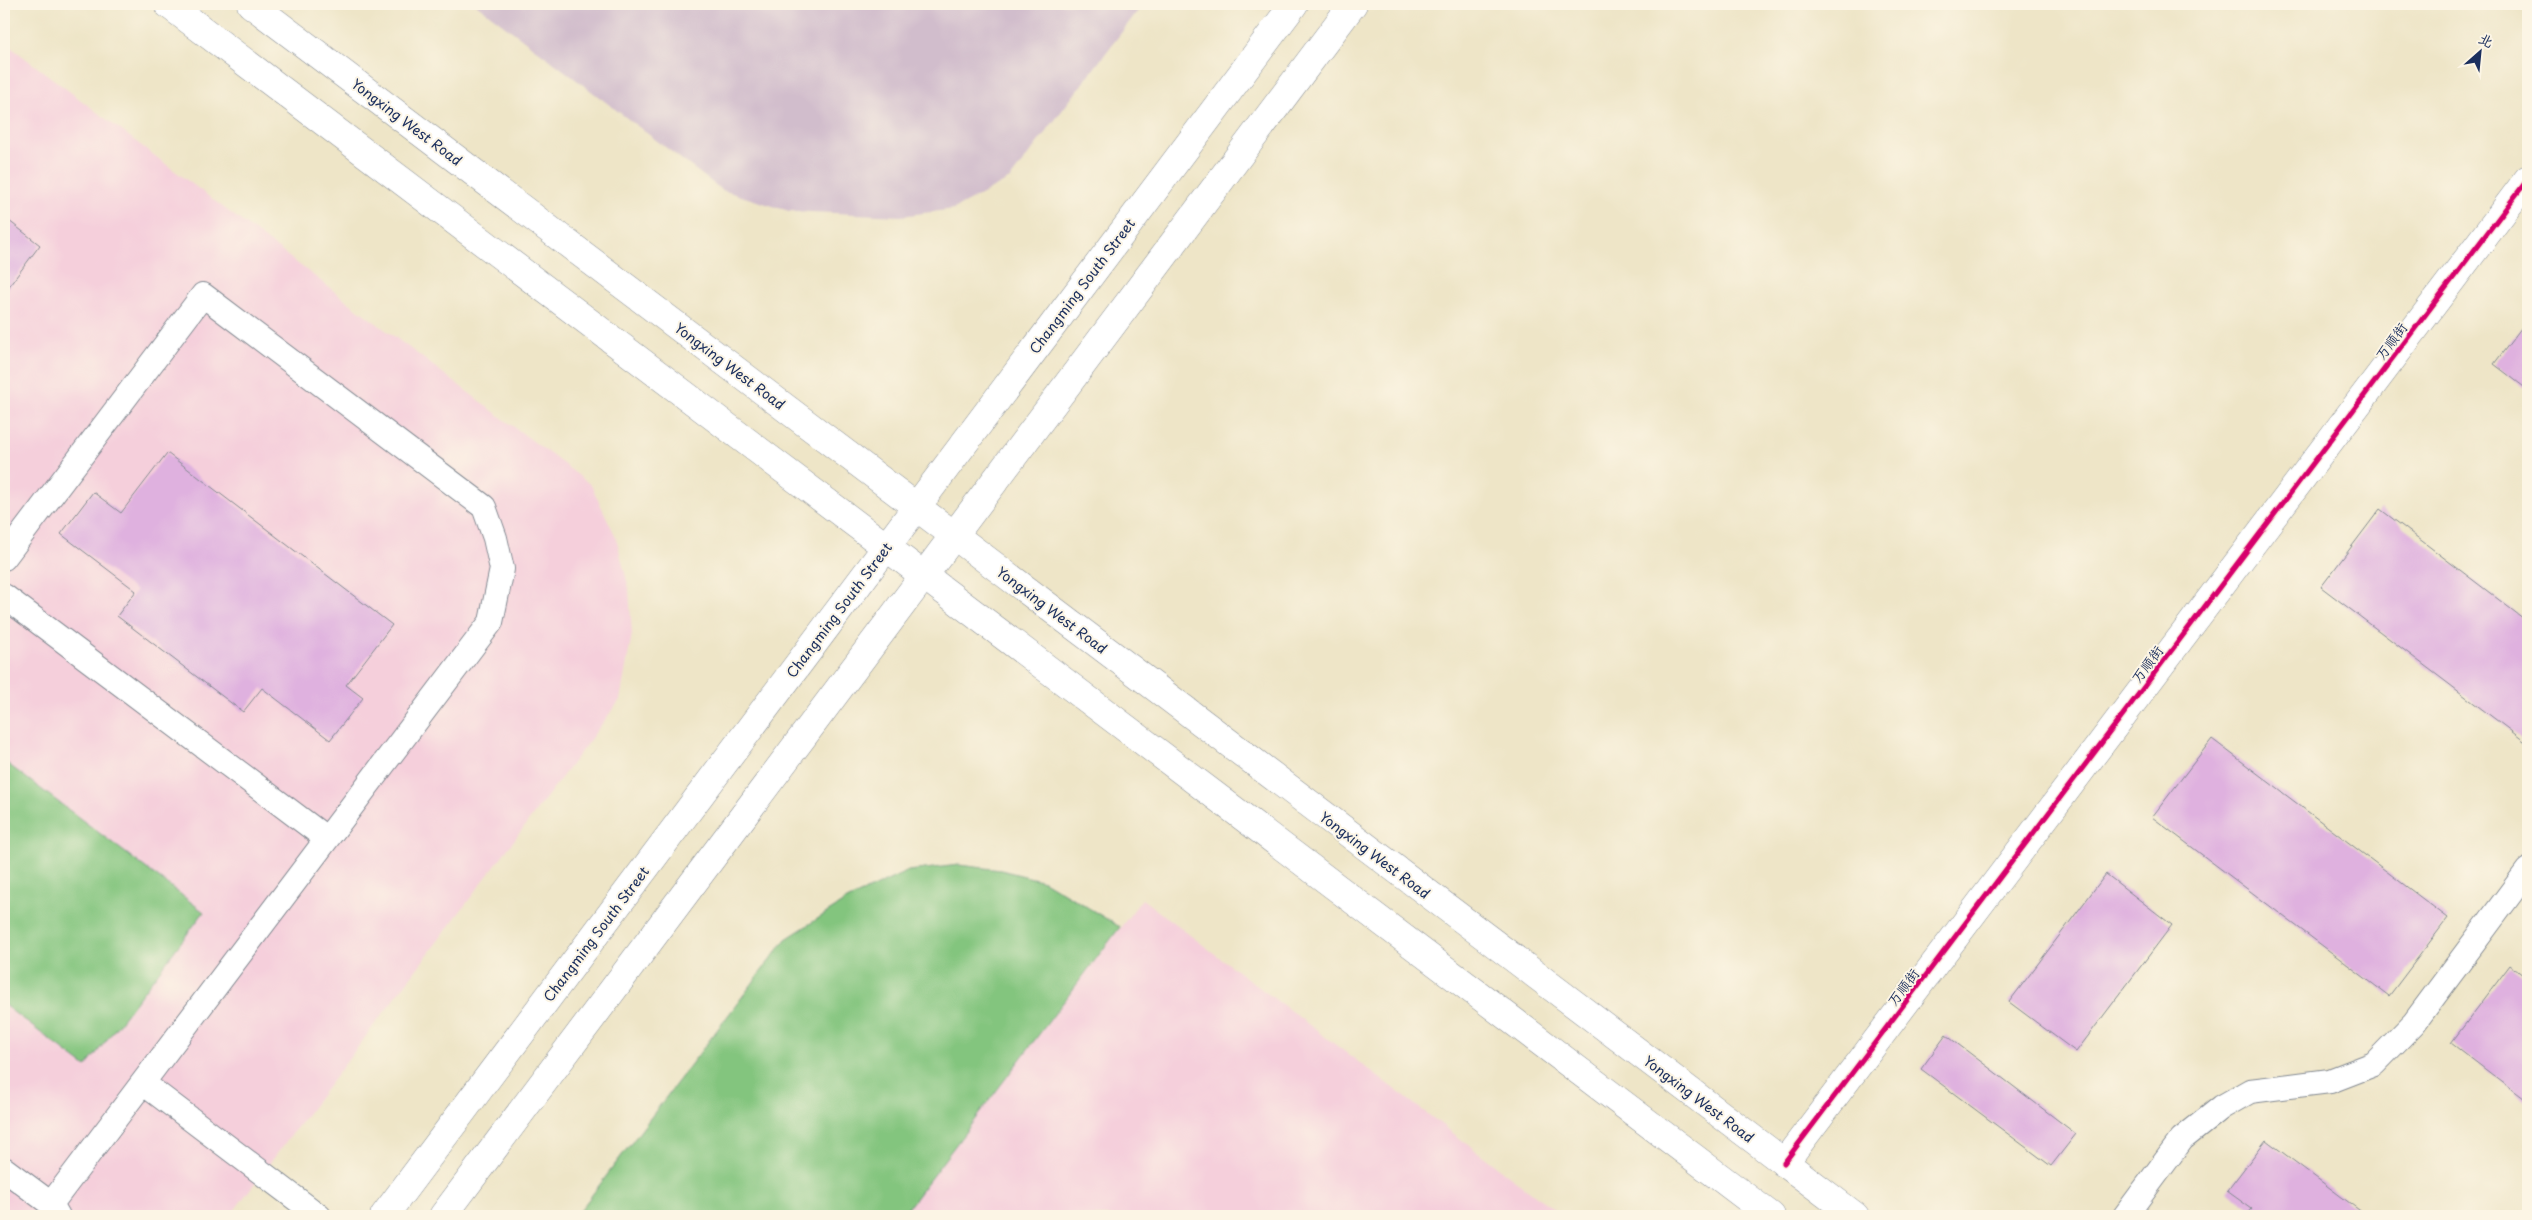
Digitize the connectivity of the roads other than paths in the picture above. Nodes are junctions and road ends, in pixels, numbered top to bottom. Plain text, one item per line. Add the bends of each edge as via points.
1 (168, 4) edge
2 (251, 4) edge
3 (1294, 4) edge
4 (1353, 4) edge
5 (2528, 179) edge
6 (916, 507) junction
7 (954, 536) junction
8 (886, 546) junction
9 (4, 558) edge
10 (923, 576) junction
11 (4, 596) edge
12 (327, 840) junction
13 (2528, 870) edge
14 (143, 1083) junction
15 (1784, 1163) junction
16 (4, 1169) edge
17 (55, 1210) edge
18 (319, 1216) edge
19 (384, 1216) edge
20 (443, 1216) edge
21 (1770, 1216) edge
22 (1855, 1216) edge
23 (2125, 1216) edge

1 - 8 main road
2 - 6 main road, Yongxing West Road
3 - 6 main road, Changming South Street
4 - 7 main road
5 - 15 main road, 万顺街
6 - 7 main road, Yongxing West Road
6 - 8 main road, Changming South Street
7 - 10 main road
7 - 15 main road, Yongxing West Road
8 - 10 main road
8 - 19 main road, Changming South Street
9 - 12 lane via 203,295 484,507 502,570 491,622
10 - 20 main road
10 - 21 main road
11 - 12 lane
12 - 14 lane
13 - 23 lane via 2414,1023 2374,1064 2330,1081 2250,1091 2222,1107 2182,1139
14 - 17 lane
14 - 18 lane
15 - 22 main road, Yongxing West Road
16 - 17 lane

